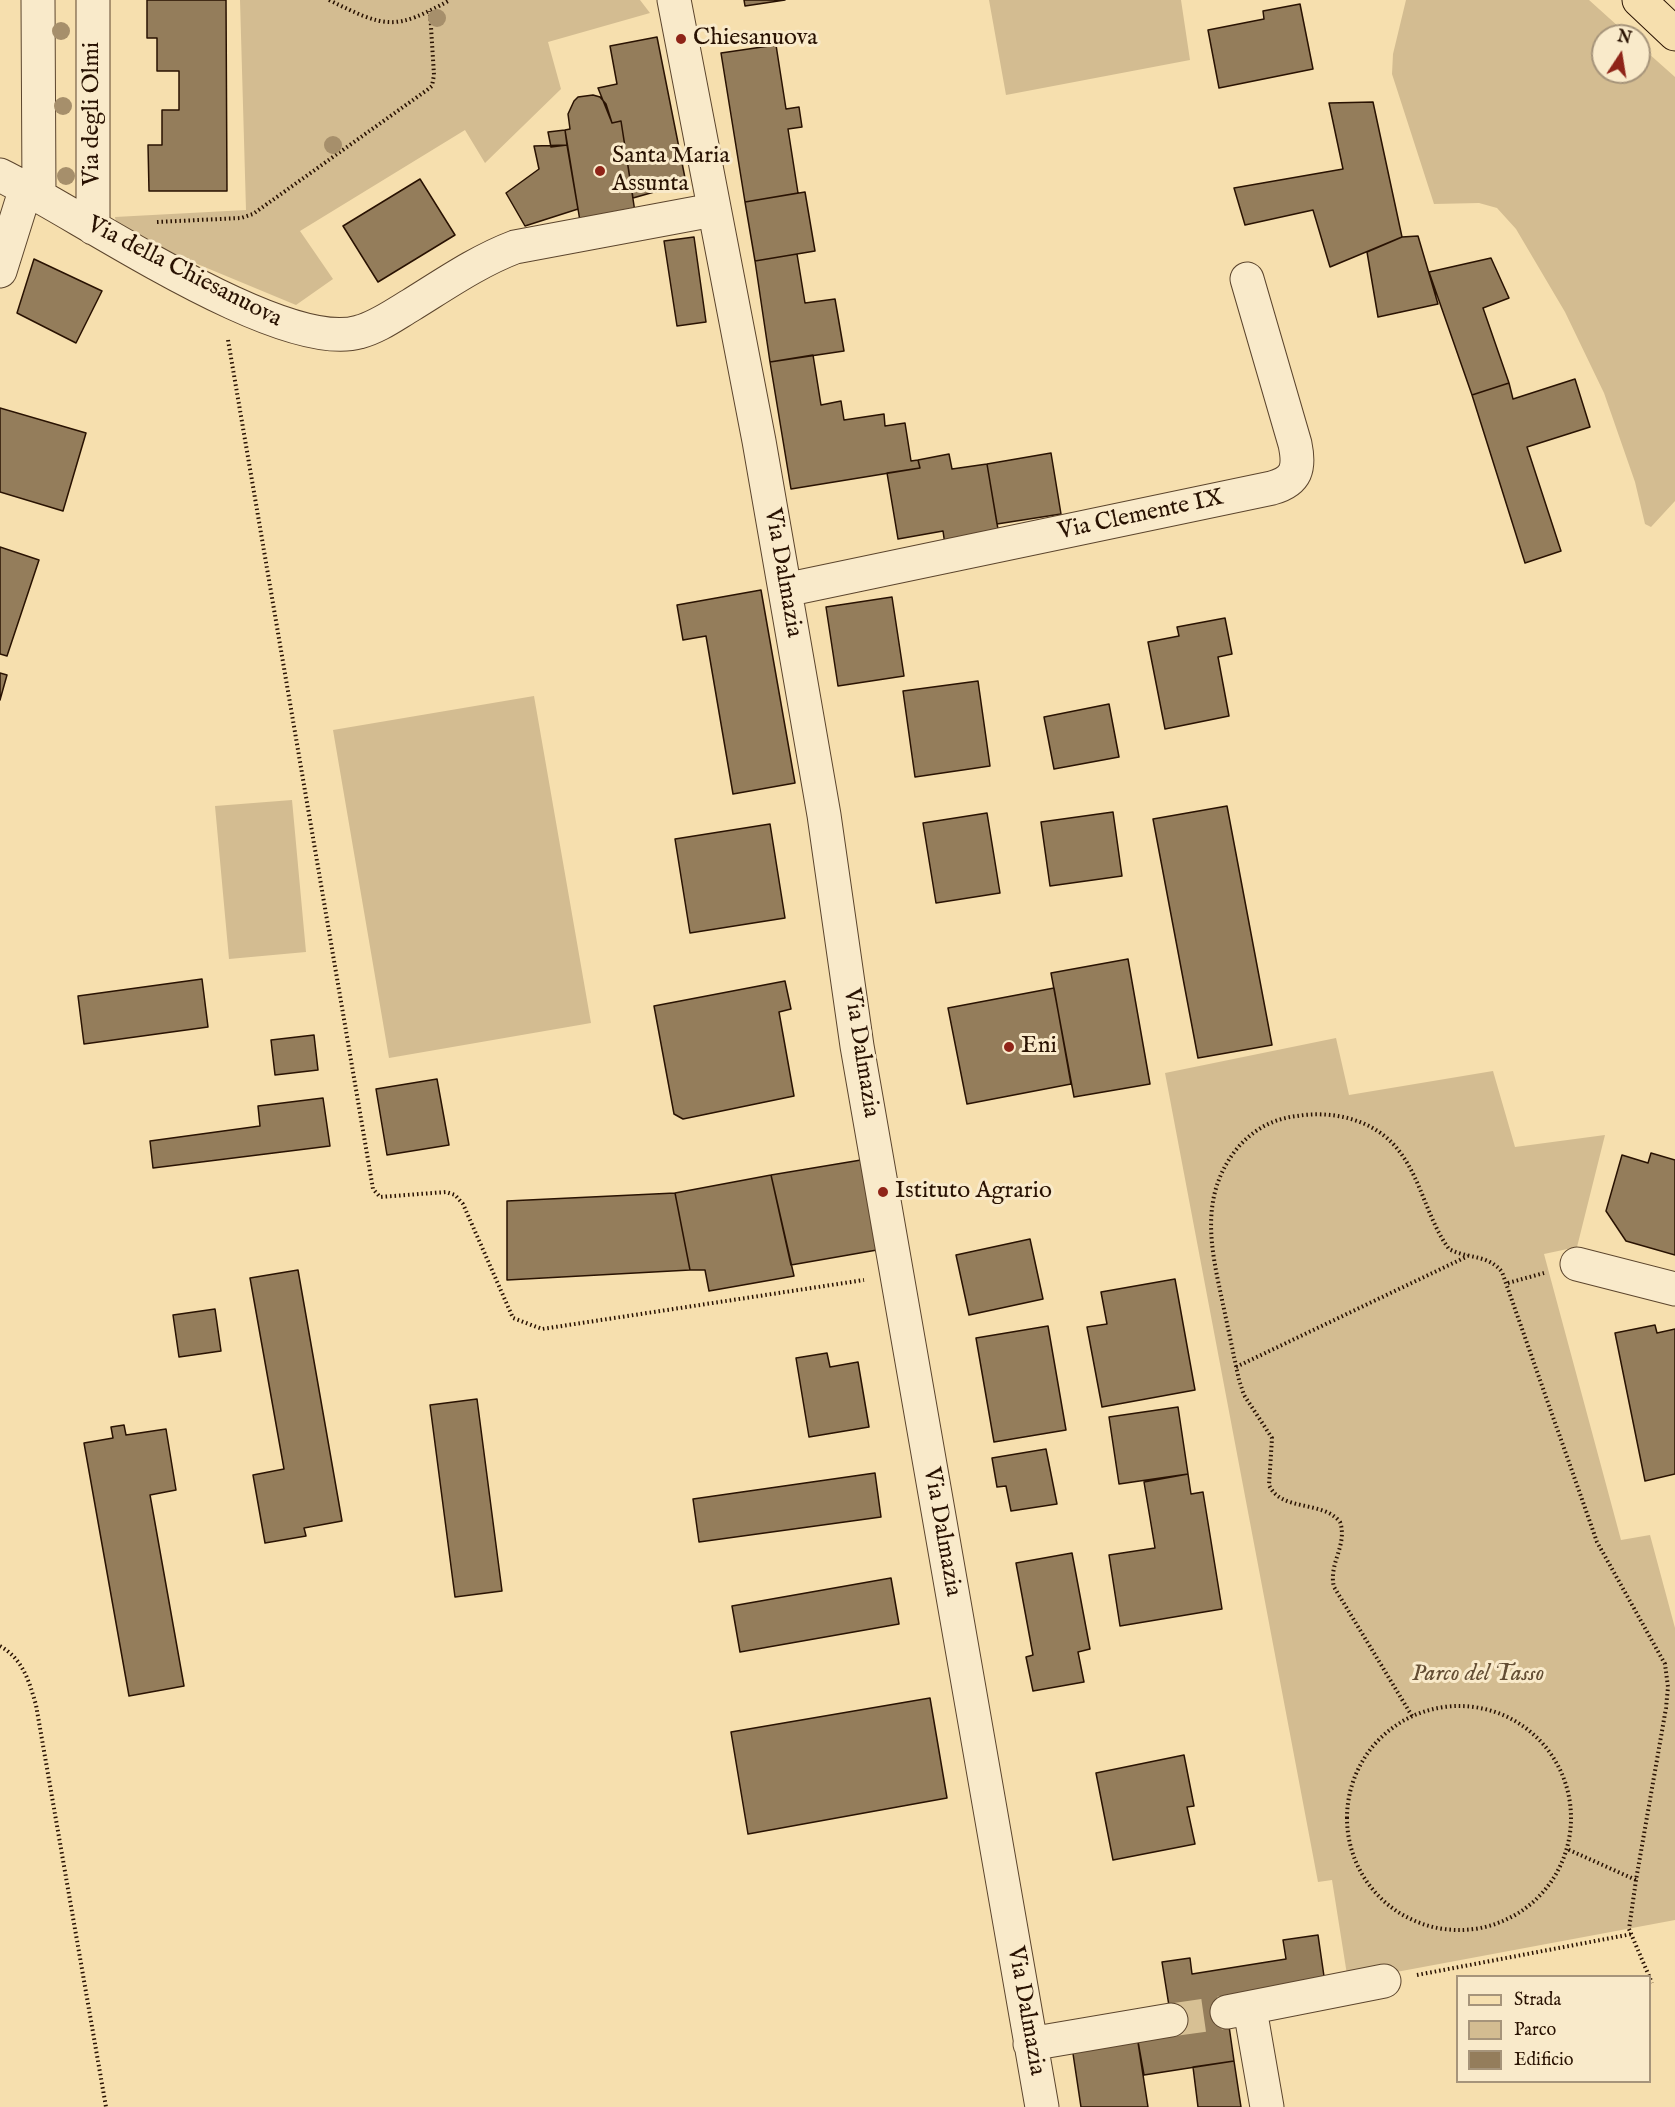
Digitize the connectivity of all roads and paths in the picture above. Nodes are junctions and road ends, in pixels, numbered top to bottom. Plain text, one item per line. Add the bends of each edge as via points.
1 (38, 0) edge
2 (93, 0) edge
3 (329, 0) edge
4 (450, 0) edge
5 (674, 0) edge
6 (1639, 0) edge
7 (430, 11) junction
8 (1675, 34) edge
9 (22, 186) edge
10 (713, 210) junction
11 (150, 222) dead end
12 (93, 228) junction
13 (0, 271) edge
14 (1248, 279) dead end
15 (220, 295) junction
16 (785, 590) junction
17 (1469, 1256) junction
18 (1576, 1264) dead end
19 (898, 1275) junction
20 (1675, 1289) edge
21 (1236, 1367) junction
22 (0, 1646) edge
23 (1412, 1716) junction
24 (1567, 1849) junction
25 (1636, 1880) junction
26 (1632, 1934) junction
27 (1649, 1975) edge
28 (1384, 1981) joint
29 (1171, 2020) tunnel mouth
30 (1030, 2043) junction
31 (106, 2107) edge
32 (1042, 2107) edge
33 (1267, 2107) edge

1 - 9 street
2 - 12 street, Via degli Olmi
3 - 7 path via 383,23 406,22
4 - 7 path
5 - 10 street, Via Dalmazia
6 - 8 main road
7 - 11 path via 434,75 428,90 253,214 241,218
9 - 12 street, Via della Chiesanuova
9 - 13 street
10 - 15 street, Via della Chiesanuova via 515,247 486,259 383,322 357,333 328,335 289,327
10 - 16 street, Via Dalmazia
12 - 15 street, Via della Chiesanuova
14 - 16 street, Via Clemente IX via 1295,444 1298,464 1290,481 1272,488
15 - 19 path via 373,1189 380,1197 393,1198 446,1192 455,1195 463,1204 513,1318 542,1329
16 - 19 street, Via Dalmazia via 824,815 857,1046
17 - 21 path
17 - 21 path via 1449,1249 1405,1157 1378,1131 1358,1121 1319,1114 1288,1117 1268,1124 1248,1136 1230,1158 1211,1208 1210,1242
17 - 25 path via 1495,1263 1508,1283 1597,1542 1665,1664 1666,1708
18 - 20 street
19 - 30 street, Via Dalmazia
21 - 23 path via 1240,1388 1272,1438 1272,1491 1284,1500 1327,1512 1340,1522 1342,1538 1332,1572 1334,1587
22 - 31 path via 25,1672 36,1705
23 - 24 path via 1443,1707 1475,1707 1505,1716 1532,1733 1553,1757 1567,1786 1571,1818
23 - 24 path via 1378,1739 1366,1755 1356,1773 1347,1812 1347,1833 1360,1871 1385,1902 1420,1923 1440,1928 1470,1929 1500,1922 1535,1900 1559,1868
24 - 25 path
25 - 26 path via 1629,1929
26 - 27 path
26 - 28 path
28 - 33 street via 1239,2010
29 - 30 street
30 - 32 street, Via Dalmazia

